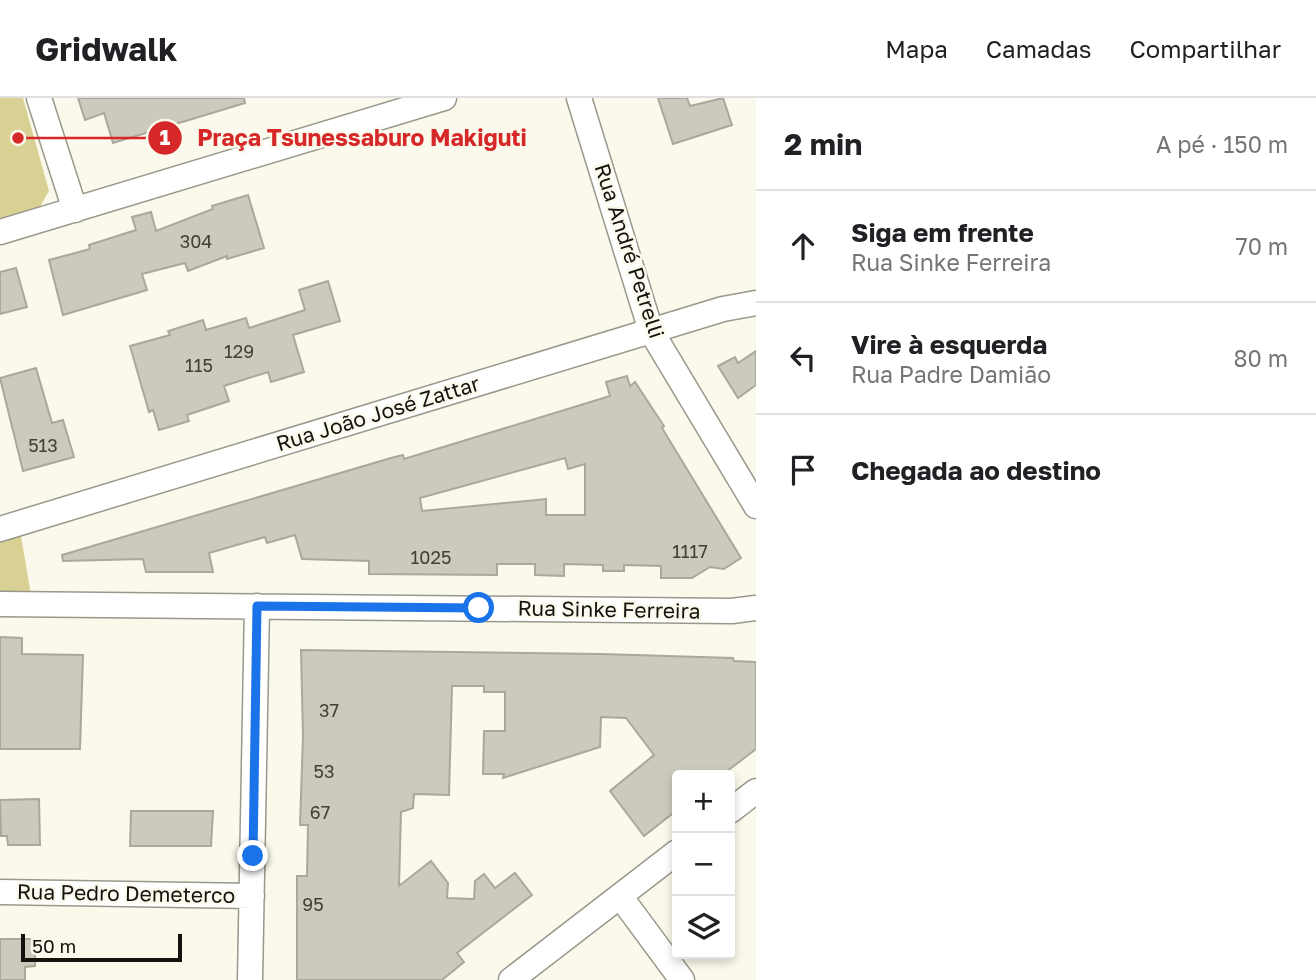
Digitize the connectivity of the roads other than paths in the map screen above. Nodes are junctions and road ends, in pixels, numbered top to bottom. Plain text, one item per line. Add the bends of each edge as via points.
1 (40, 98) edge
2 (444, 98) edge
3 (579, 98) edge
4 (75, 210) junction
5 (0, 232) edge
6 (756, 303) edge
7 (651, 331) junction
8 (756, 506) edge
9 (0, 529) edge
10 (0, 604) edge
11 (257, 606) junction
12 (756, 608) edge
13 (756, 791) edge
14 (735, 807) edge
15 (672, 856) edge
16 (0, 892) edge
17 (252, 896) junction
18 (620, 896) junction
19 (250, 980) edge
20 (511, 980) edge
21 (682, 980) edge

1 - 4 street
2 - 4 street
3 - 7 street, Rua André Petrelli
4 - 5 street
6 - 7 street, Rua João José Zattar
7 - 8 street, Rua André Petrelli
7 - 9 street, Rua João José Zattar
10 - 11 street, Rua Sinke Ferreira
11 - 12 street, Rua Sinke Ferreira
11 - 17 street
13 - 14 street
15 - 18 street
16 - 17 street, Rua Pedro Demeterco
17 - 19 street
18 - 20 street
18 - 21 street

